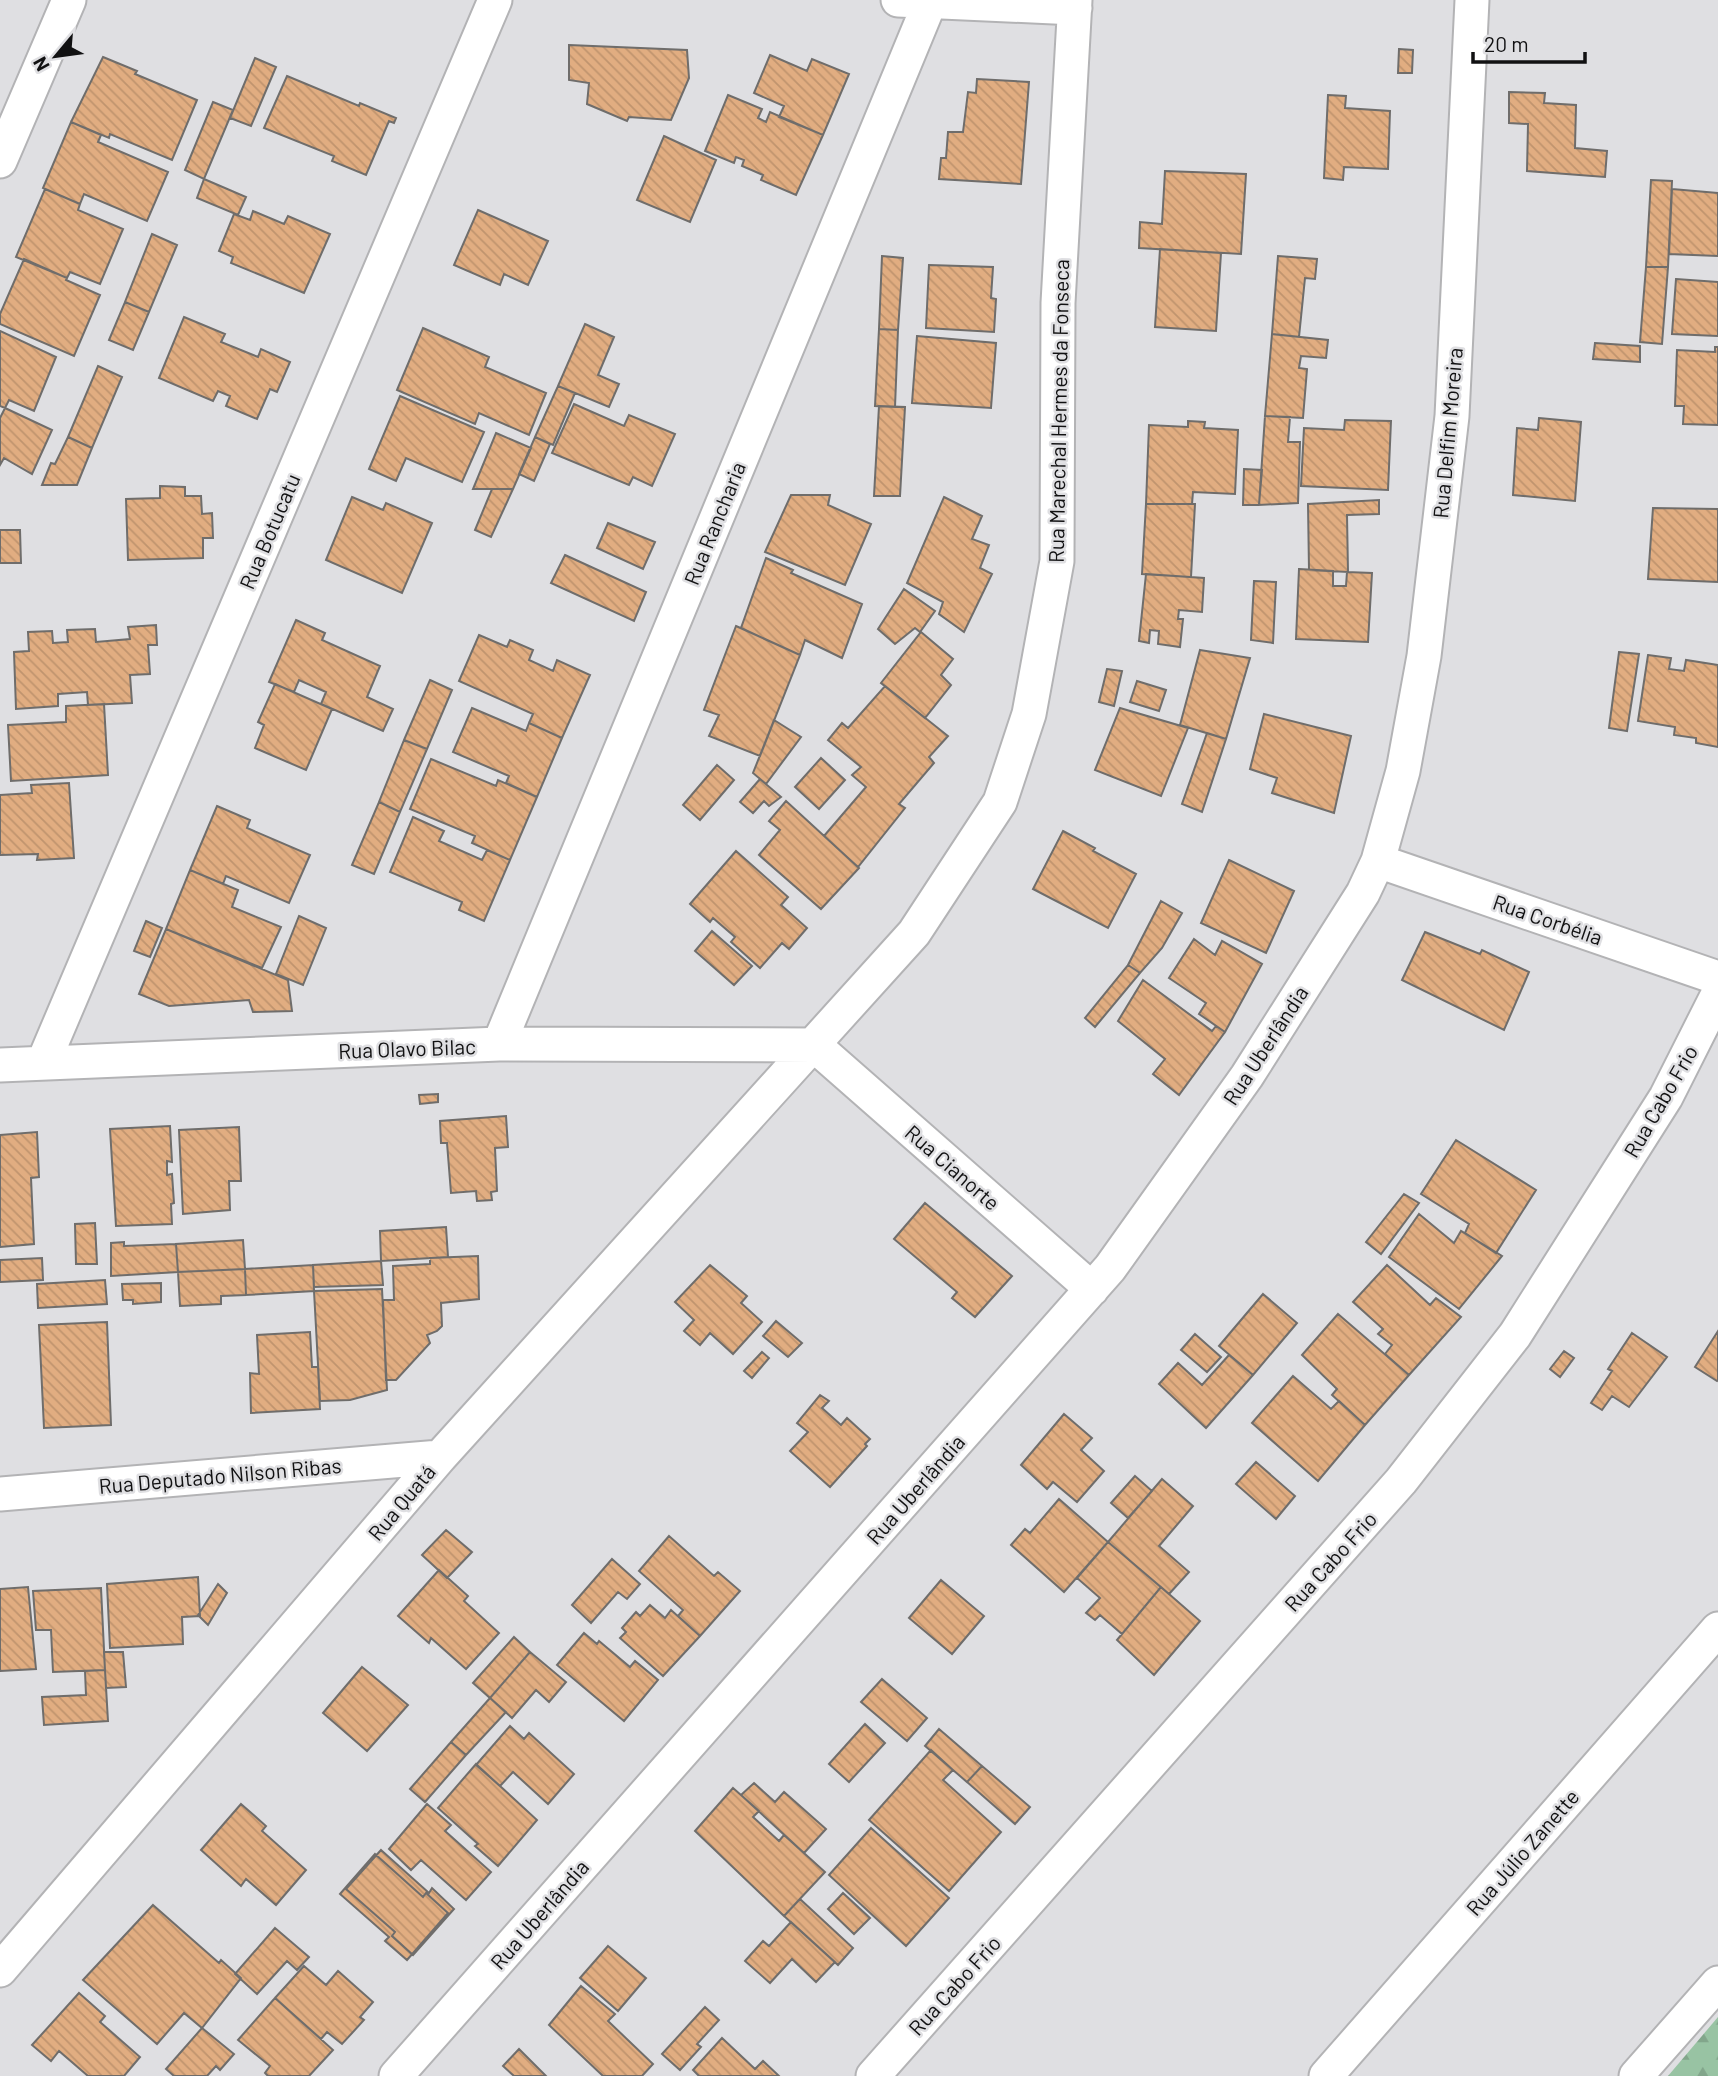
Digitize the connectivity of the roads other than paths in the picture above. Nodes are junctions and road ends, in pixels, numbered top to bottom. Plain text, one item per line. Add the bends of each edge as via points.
1 (69, 0) edge
2 (495, 0) edge
3 (1472, 0) edge
4 (914, 1) edge
5 (1075, 4) edge
6 (0, 161) edge
7 (1378, 860) junction
8 (1718, 978) edge
9 (1718, 995) edge
10 (499, 1044) junction
11 (814, 1045) junction
12 (43, 1063) junction
13 (0, 1065) edge
14 (1092, 1289) junction
15 (440, 1457) junction
16 (0, 1494) edge
17 (1718, 1629) edge
18 (33, 1934) junction
19 (0, 1935) edge
20 (0, 1970) edge
21 (1718, 1983) edge
22 (396, 2076) edge
23 (873, 2076) edge
24 (1326, 2076) edge
25 (1636, 2076) edge

1 - 6 street
2 - 12 street, Rua Botucatu
3 - 7 street, Rua Delfim Moreira via 1452,416 1424,656 1404,771
4 - 5 street
4 - 10 street, Rua Rancharia
5 - 11 street, Rua Marechal Hermes da Fonseca via 1058,303 1057,561 1029,714 1000,802 914,933
7 - 8 street, Rua Corbélia
7 - 14 street, Rua Uberlândia via 1363,893 1247,1076
9 - 23 street, Rua Cabo Frio via 1665,1097 1530,1312 1434,1439
10 - 11 street, Rua Olavo Bilac
10 - 12 street, Rua Olavo Bilac
11 - 14 street, Rua Cianorte
11 - 15 street, Rua Quatá
12 - 13 street, Rua Olavo Bilac
14 - 22 street, Rua Uberlândia
15 - 16 street, Rua Deputado Nilson Ribas
15 - 18 street, Rua Quatá
17 - 24 street, Rua Júlio Zanette
18 - 19 street
18 - 20 street, Rua Quatá
21 - 25 street

